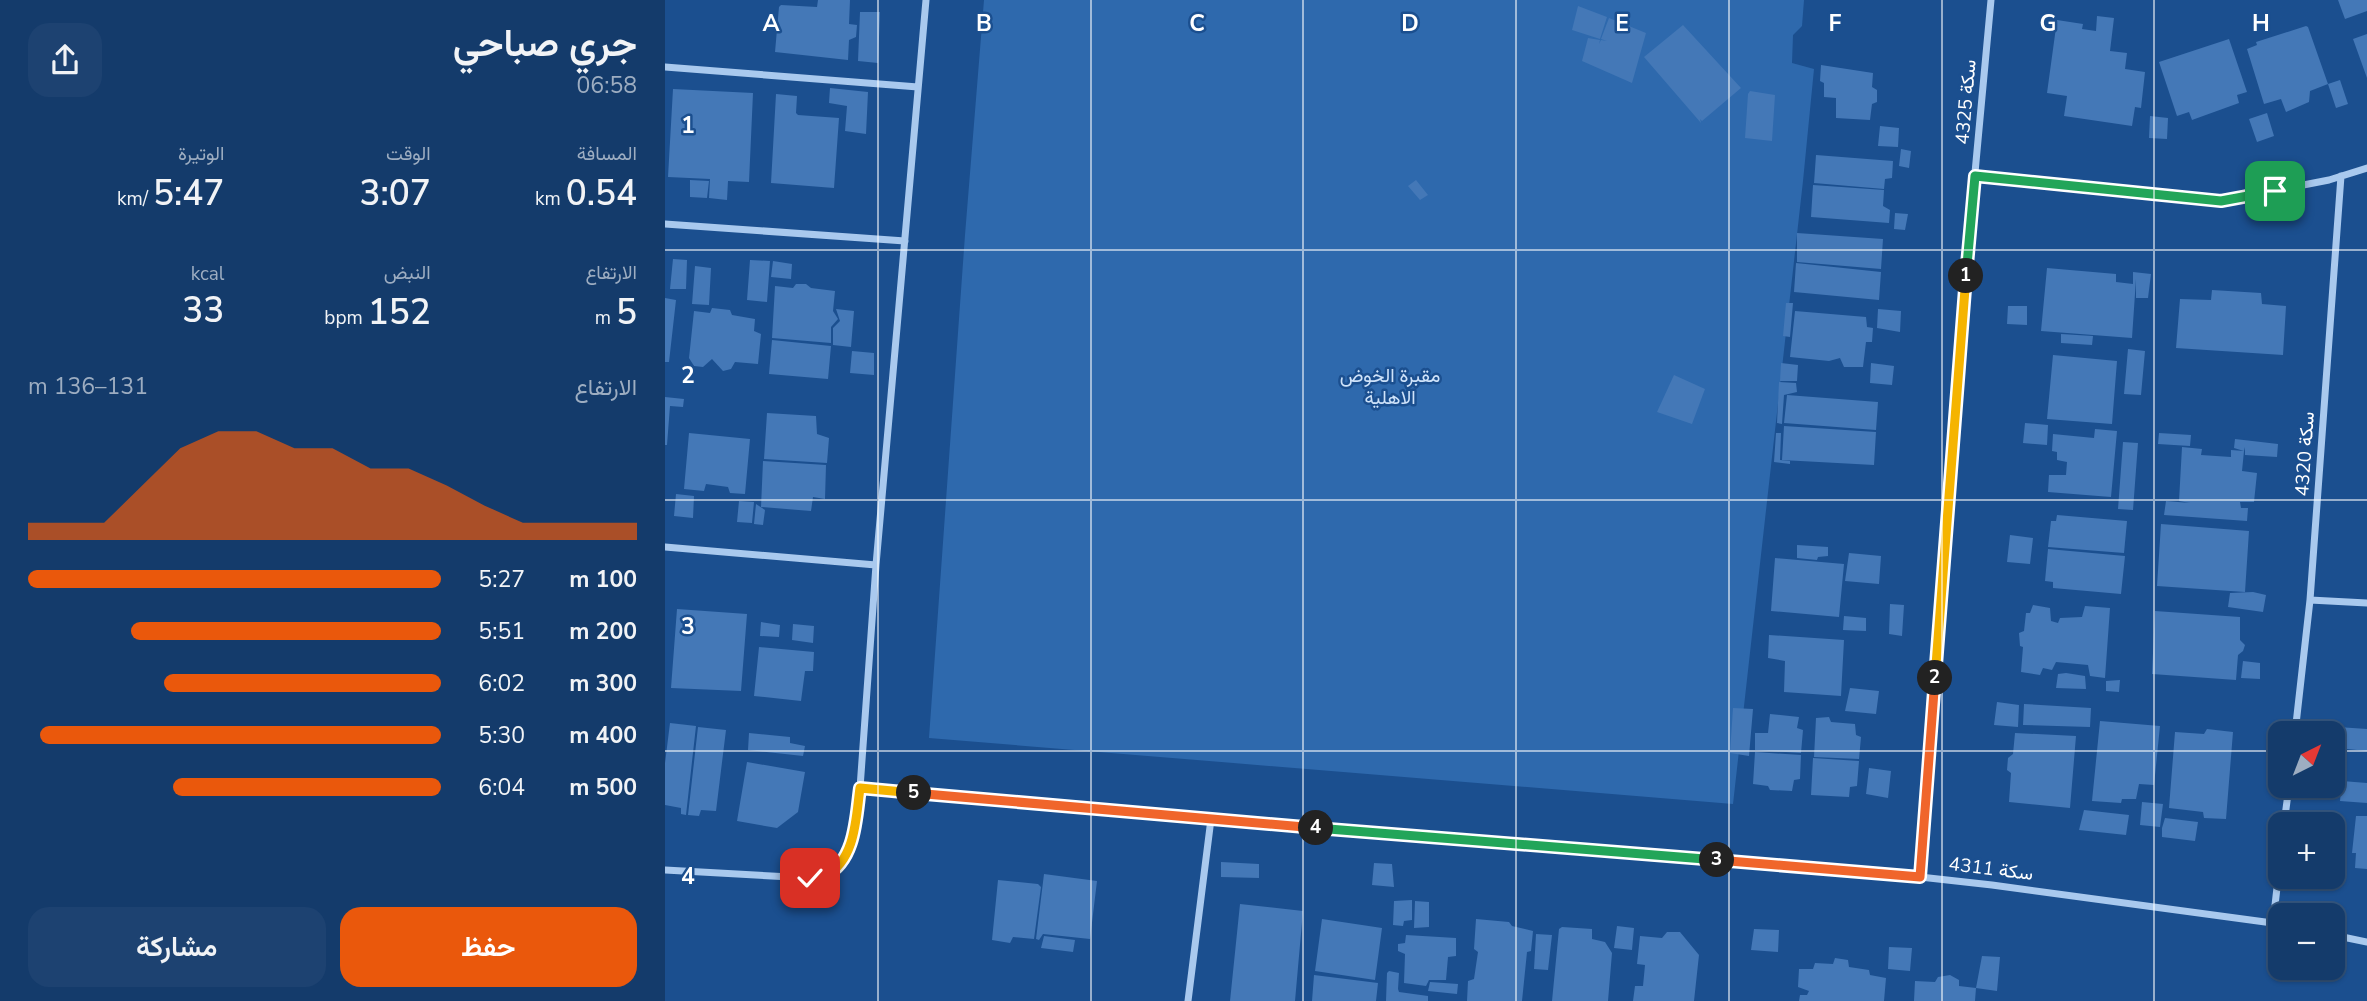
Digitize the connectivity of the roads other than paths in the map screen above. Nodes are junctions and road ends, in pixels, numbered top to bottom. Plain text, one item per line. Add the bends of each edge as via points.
1 (926, 0) edge
2 (1991, 0) edge
3 (665, 67) edge
4 (918, 87) junction
5 (2367, 168) edge
6 (1975, 176) junction
7 (2341, 176) junction
8 (665, 224) edge
9 (905, 241) junction
10 (665, 547) edge
11 (876, 565) junction
12 (2310, 600) junction
13 (2367, 603) edge
14 (2296, 721) edge
15 (860, 788) junction
16 (1211, 819) junction
17 (665, 870) edge
18 (1920, 877) junction
19 (2268, 922) edge
20 (2345, 937) edge
21 (2367, 942) edge
22 (1188, 1001) edge

1 - 4 street
2 - 6 street, سكة 4325
3 - 4 street
4 - 9 street
5 - 7 street
6 - 7 street via 2221,201
6 - 18 street, سكة 4325
7 - 12 street, سكة 4320
8 - 9 street
9 - 11 street
10 - 11 street
11 - 15 street
12 - 13 street
12 - 14 street, سكة 4320
15 - 16 street, سكة 4311
15 - 17 street via 852,842 841,862 826,875
16 - 18 street, سكة 4311
16 - 22 street
18 - 19 street, سكة 4311
20 - 21 street

